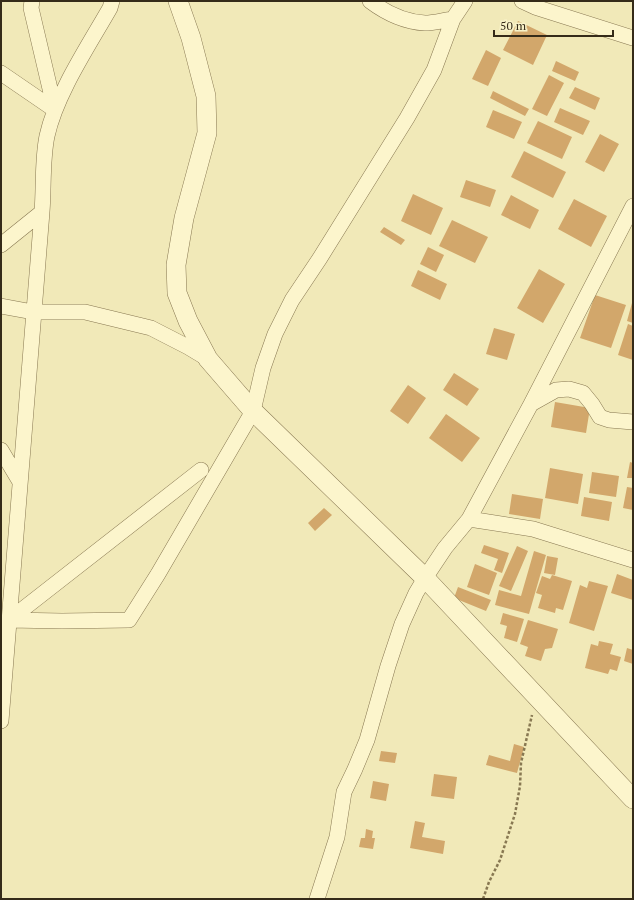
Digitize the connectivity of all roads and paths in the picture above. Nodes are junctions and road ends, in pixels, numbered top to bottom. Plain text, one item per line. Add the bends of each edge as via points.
1 (32, 1) edge
2 (112, 1) edge
3 (178, 1) edge
4 (370, 1) edge
5 (465, 1) edge
6 (522, 1) edge
7 (453, 19) junction
8 (633, 38) edge
9 (1, 72) edge
10 (55, 110) junction
11 (633, 206) edge
12 (42, 212) junction
13 (1, 245) edge
14 (1, 306) edge
15 (34, 312) junction
16 (208, 359) junction
17 (531, 404) junction
18 (253, 411) junction
19 (633, 422) edge
20 (1, 450) edge
21 (201, 470) dead end
22 (20, 482) junction
23 (469, 519) junction
24 (633, 560) edge
25 (425, 578) junction
26 (9, 620) junction
27 (536, 697) junction
28 (1, 721) edge
29 (633, 799) edge
30 (317, 899) edge
31 (483, 899) edge

1 - 10 street via 31,8
2 - 10 street
3 - 16 street via 191,38 206,96 207,133 183,226 176,265 177,293
4 - 7 street via 406,20 426,23
5 - 7 street
6 - 8 street
7 - 18 street via 434,70 407,118 292,300 275,334 263,368
9 - 10 street
10 - 12 street via 47,136
11 - 17 street
12 - 13 street
12 - 15 street
14 - 15 street
15 - 16 street via 85,312 151,328
15 - 22 street
16 - 18 street
17 - 19 street via 556,390 569,390 583,393 600,417
17 - 23 street
18 - 25 street
18 - 26 street via 129,620
20 - 22 street
21 - 26 street
22 - 26 street
23 - 24 street via 533,528
23 - 25 street
25 - 27 street
25 - 30 street via 402,624 367,740 344,792 337,837
26 - 28 street
27 - 29 street
27 - 31 path via 521,763 515,814 500,860

